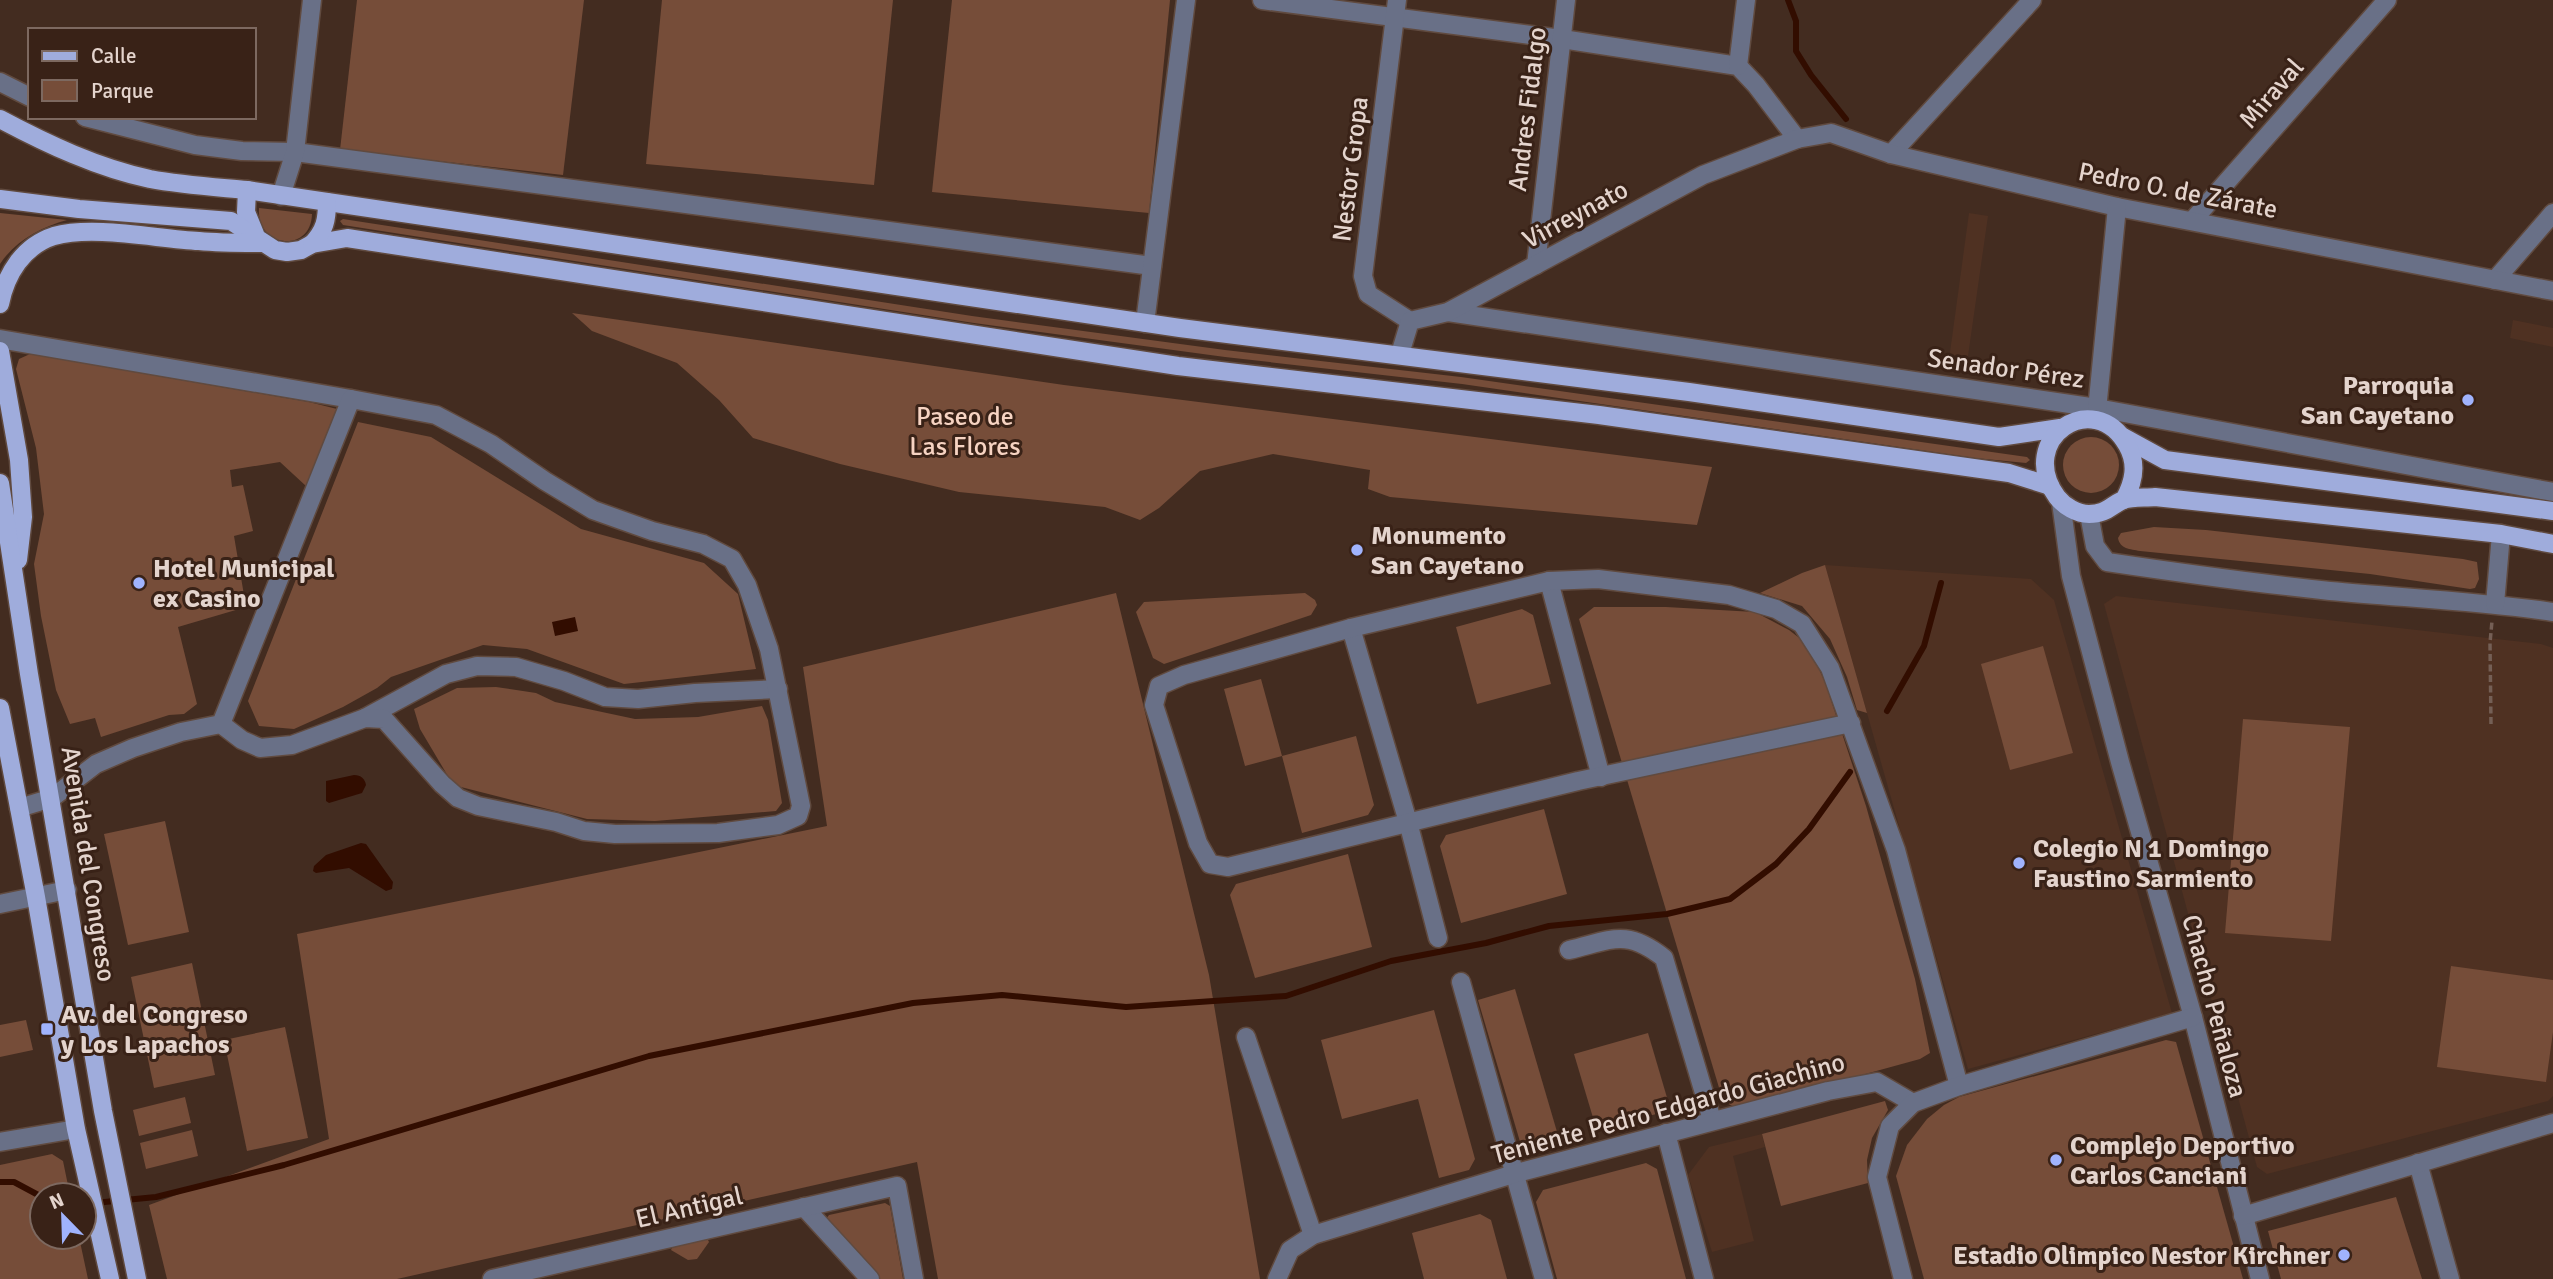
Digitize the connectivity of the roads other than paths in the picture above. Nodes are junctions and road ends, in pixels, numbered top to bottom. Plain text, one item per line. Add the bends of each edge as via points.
1 (312, 0) edge
2 (1186, 0) edge
3 (1262, 0) edge
4 (1566, 0) edge
5 (1745, 0) edge
6 (2032, 0) edge
7 (2387, 0) edge
8 (1396, 8) edge
9 (1562, 40) junction
10 (1738, 66) junction
11 (0, 82) edge
12 (28, 96) edge
13 (0, 119) edge
14 (93, 119) edge
15 (1797, 139) junction
16 (295, 152) junction
17 (1891, 155) junction
18 (247, 190) junction
19 (281, 196) junction
20 (0, 199) edge
21 (327, 202) junction
22 (2117, 207) junction
23 (2553, 213) edge
24 (2193, 220) junction
25 (259, 239) junction
26 (312, 244) junction
27 (1535, 265) junction
28 (1152, 266) junction
29 (2495, 280) junction
30 (2553, 291) edge
31 (0, 304) edge
32 (1448, 312) junction
33 (1410, 321) junction
34 (1145, 323) junction
35 (0, 340) edge
36 (0, 351) edge
37 (1400, 354) junction
38 (351, 399) junction
39 (2096, 414) junction
40 (2060, 428) junction
41 (2123, 437) junction
42 (0, 483) edge
43 (2050, 486) junction
44 (2553, 492) edge
45 (2124, 500) junction
46 (2061, 502) junction
47 (2553, 511) edge
48 (2089, 514) junction
49 (2501, 534) junction
50 (2553, 544) edge
51 (15, 581) junction
52 (1549, 581) junction
53 (2495, 604) junction
54 (2553, 612) edge
55 (1351, 628) junction
56 (778, 689) junction
57 (0, 708) edge
58 (365, 718) junction
59 (1851, 723) junction
60 (221, 724) junction
61 (1601, 777) junction
62 (52, 798) junction
63 (19, 807) junction
64 (1408, 822) junction
65 (67, 890) junction
66 (36, 897) junction
67 (0, 904) edge
68 (1437, 938) dead end
69 (1569, 950) dead end
70 (1461, 982) dead end
71 (2193, 1017) junction
72 (1247, 1037) dead end
73 (1959, 1086) junction
74 (1913, 1103) junction
75 (1712, 1120) junction
76 (2553, 1123) edge
77 (76, 1129) junction
78 (1666, 1133) junction
79 (0, 1142) edge
80 (2418, 1163) junction
81 (1517, 1173) junction
82 (804, 1207) junction
83 (2243, 1216) junction
84 (1313, 1235) junction
85 (110, 1279) edge
86 (137, 1279) edge
87 (492, 1279) edge
88 (870, 1279) edge
89 (914, 1279) edge
90 (1277, 1279) edge
91 (1544, 1279) edge
92 (1704, 1279) edge
93 (1903, 1279) edge
94 (2260, 1279) edge
95 (2450, 1279) edge

1 - 16 street
2 - 28 street
3 - 8 street
4 - 9 street, Andres Fidalgo
5 - 10 street
6 - 17 street
7 - 24 street, Miraval
8 - 9 street
8 - 33 street, Nestor Gropa via 1363,276 1368,294
9 - 10 street
9 - 27 street, Andres Fidalgo
10 - 15 street
11 - 12 street
13 - 18 main road via 121,171
14 - 16 street via 195,145
15 - 17 street, Pedro O. de Zárate via 1831,133
15 - 27 street, Virreynato via 1703,175
16 - 19 street
16 - 28 street
17 - 22 street, Pedro O. de Zárate
18 - 19 main road
18 - 25 main road via 246,212
19 - 21 main road
20 - 25 main road via 231,221
21 - 26 main road via 327,220
21 - 34 main road
22 - 24 street, Pedro O. de Zárate
22 - 39 street
23 - 29 street
24 - 29 street, Pedro O. de Zárate
25 - 26 main road via 287,252
25 - 31 main road via 199,241 110,233 53,237 21,257
26 - 43 main road via 347,238 1178,366 1599,415 2010,473
27 - 32 street, Virreynato
28 - 34 street
29 - 30 street, Pedro O. de Zárate
32 - 33 street, Virreynato
32 - 39 street, Senador Pérez
33 - 37 street
34 - 37 main road
35 - 38 street
36 - 51 main road via 19,460 23,517
37 - 40 main road via 1999,438
38 - 56 street via 436,415 491,444 593,510 703,544 732,559 747,585
38 - 60 street
39 - 40 main road
39 - 41 main road
39 - 44 street, Senador Pérez
40 - 43 main road via 2045,456
41 - 45 main road via 2134,469
41 - 47 main road via 2165,460
42 - 51 main road, Avenida del Congreso
43 - 46 main road
45 - 48 main road via 2108,511
45 - 49 main road via 2155,497
46 - 48 main road
46 - 71 street, Chacho Peñaloza via 2071,576
48 - 53 street via 2095,546 2107,562 2330,591
49 - 50 main road
49 - 53 street
51 - 62 main road, Avenida del Congreso
52 - 55 street
52 - 59 street via 1598,579 1729,595 1776,608 1802,624 1814,640 1830,667
52 - 61 street
53 - 54 street
55 - 64 street
55 - 64 street via 1184,675 1159,686 1153,705 1198,843 1210,864 1228,867
56 - 58 street via 638,699 605,697 516,667 477,666 446,674
56 - 58 street via 801,806 798,816 778,825 718,833 584,831 478,806 458,798 442,784 384,719
57 - 63 main road
58 - 60 street via 292,745 260,748
59 - 61 street
59 - 73 street via 1896,850
60 - 62 street via 181,732 96,764
61 - 64 street
62 - 63 street
62 - 65 main road, Avenida del Congreso
63 - 66 main road
64 - 68 street
65 - 66 street
65 - 86 main road, Avenida del Congreso via 116,1183
66 - 67 street
66 - 77 main road
69 - 75 street via 1622,937 1645,943 1664,958
70 - 81 street
71 - 73 street
71 - 83 street, Chacho Peñaloza
72 - 84 street
73 - 74 street
74 - 75 street, Teniente Pedro Edgardo Giachino via 1877,1082
74 - 93 street via 1891,1126 1877,1177
75 - 78 street, Teniente Pedro Edgardo Giachino
76 - 80 street
77 - 79 street
77 - 85 main road
78 - 81 street, Teniente Pedro Edgardo Giachino
78 - 92 street
80 - 83 street
80 - 95 street
81 - 84 street, Teniente Pedro Edgardo Giachino
81 - 91 street
82 - 87 street, El Antigal
82 - 88 street
82 - 89 street, El Antigal via 897,1186
83 - 94 street, Chacho Peñaloza
84 - 90 street via 1290,1250

